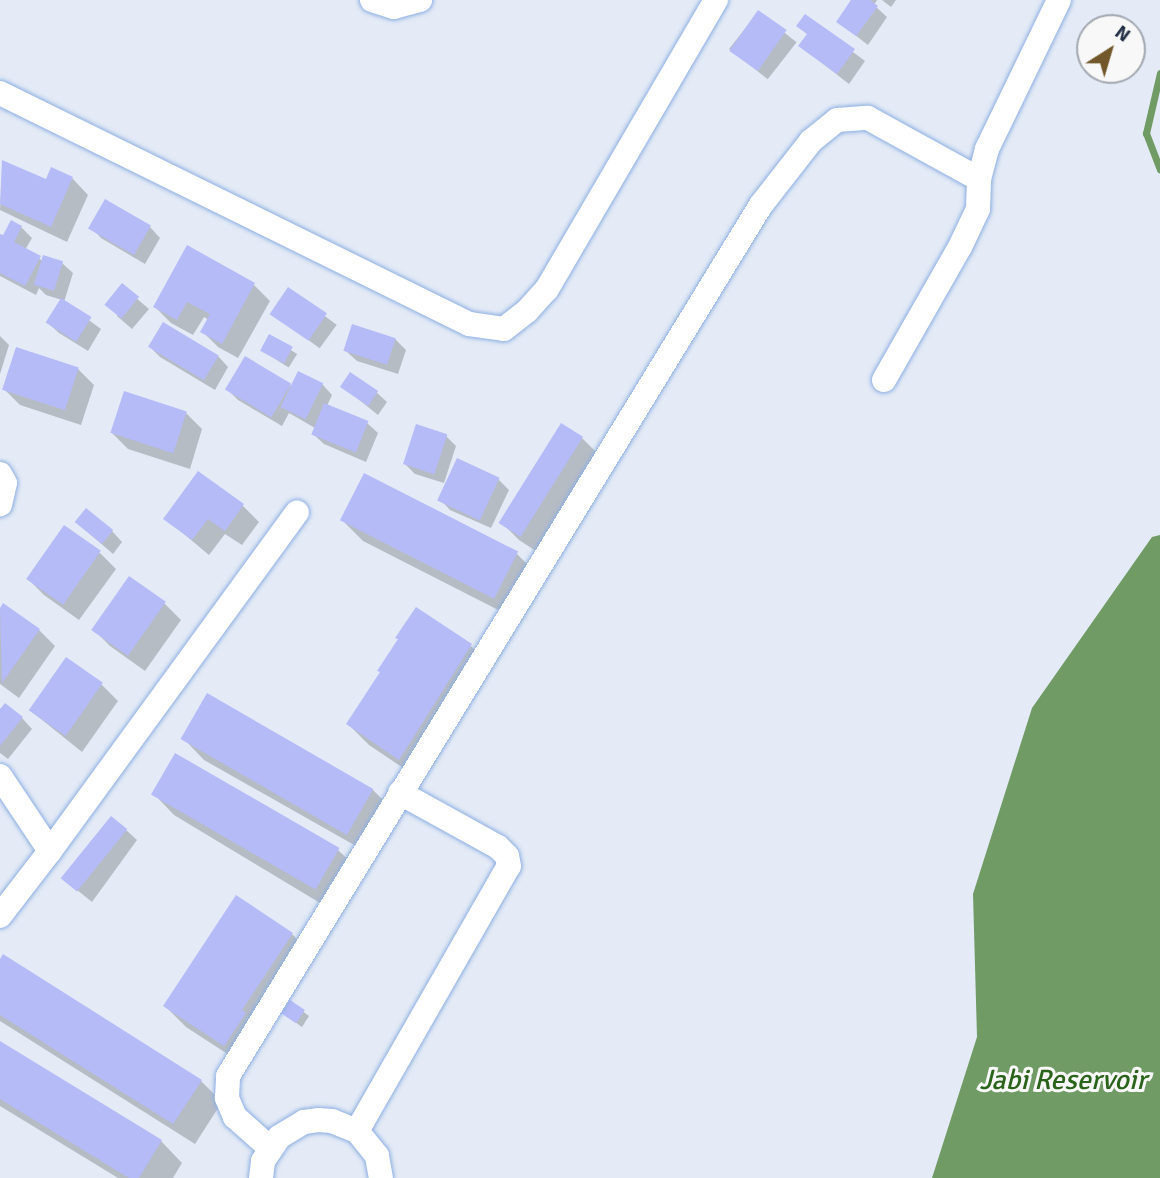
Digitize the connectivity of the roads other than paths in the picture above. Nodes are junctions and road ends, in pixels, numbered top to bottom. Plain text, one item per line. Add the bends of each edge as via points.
1 (372, 0) edge
2 (420, 0) edge
3 (716, 0) edge
4 (1059, 0) edge
5 (0, 93) edge
6 (979, 179) junction
7 (884, 380) dead end
8 (0, 474) edge
9 (0, 504) edge
10 (297, 512) dead end
11 (0, 776) edge
12 (400, 793) junction
13 (50, 851) junction
14 (0, 916) edge
15 (357, 1131) junction
16 (270, 1148) junction
17 (261, 1178) edge
18 (381, 1178) edge

1 - 2 street via 394,7
3 - 5 street via 547,289 504,329 469,324
4 - 6 street via 987,149
6 - 7 street via 978,209
6 - 12 street via 868,118 838,120 811,141 726,259
8 - 9 street via 5,483
10 - 13 street
11 - 13 street
12 - 15 street via 498,847 509,866
12 - 16 street via 228,1076 227,1098 235,1117
13 - 14 street
15 - 16 street via 332,1121 304,1122
15 - 18 street via 377,1156
16 - 17 street

